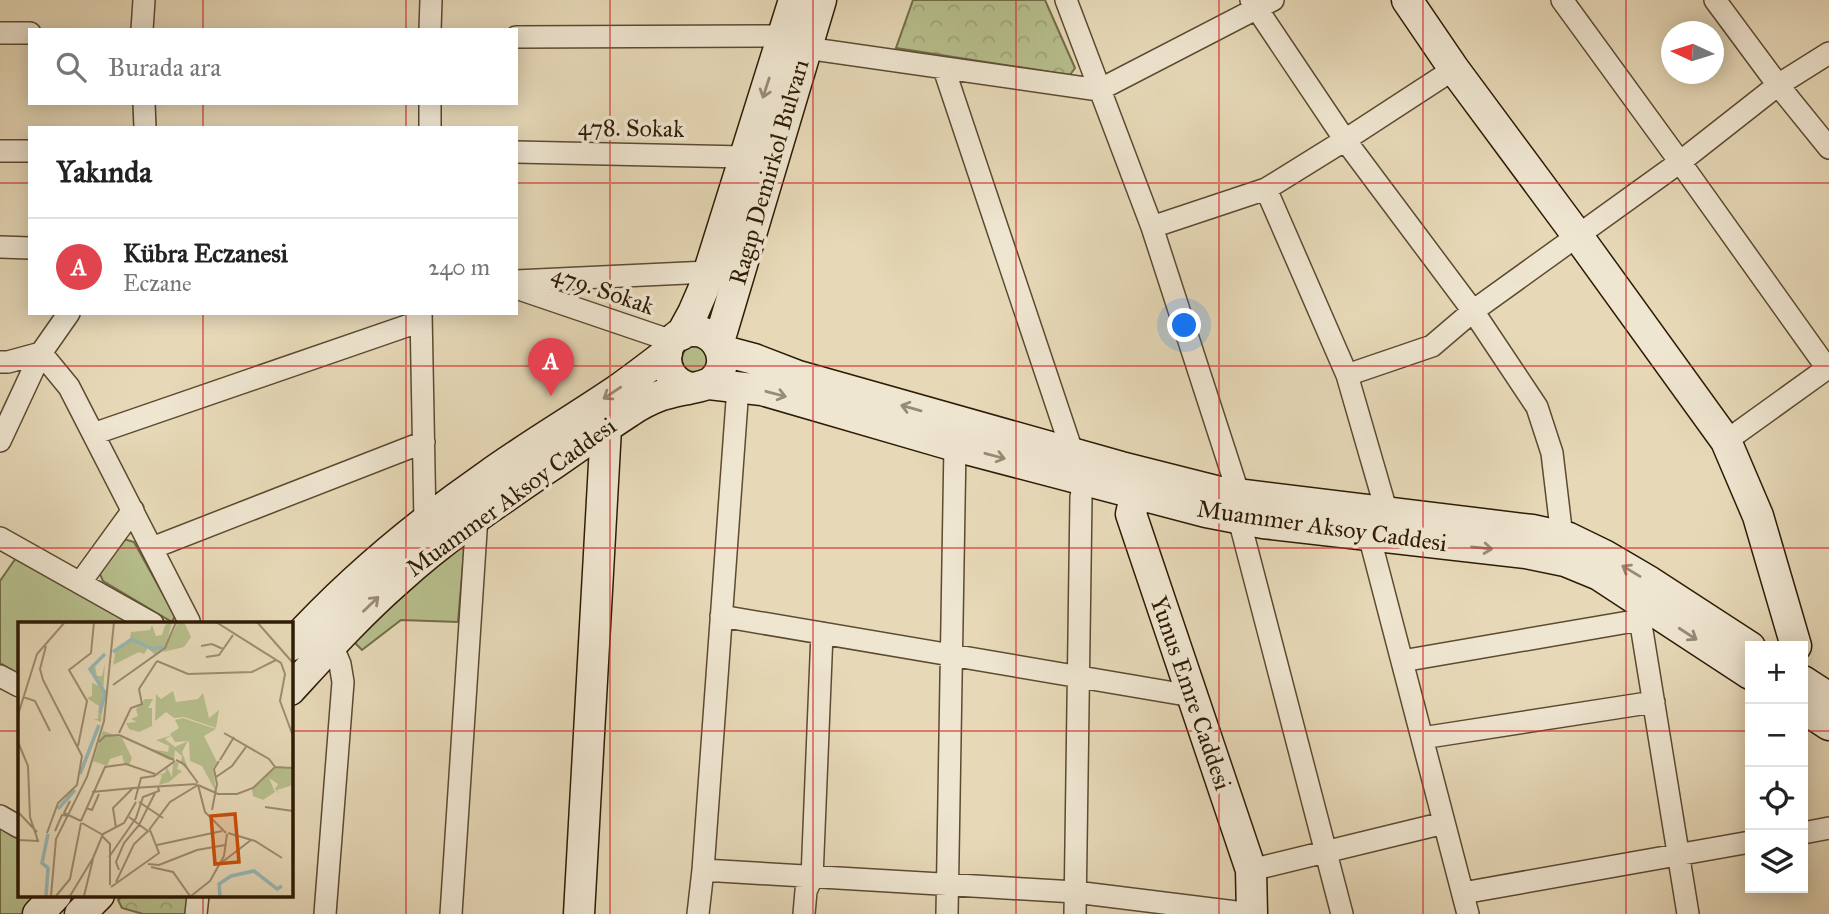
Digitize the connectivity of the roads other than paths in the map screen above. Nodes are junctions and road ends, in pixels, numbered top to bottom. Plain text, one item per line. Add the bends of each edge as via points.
1 (144, 0) edge
2 (431, 0) edge
3 (794, 0) edge
4 (821, 0) edge
5 (1066, 0) edge
6 (1408, 0) edge
7 (1562, 0) edge
8 (1715, 0) edge
9 (1260, 3) edge
10 (142, 28) edge
11 (430, 28) edge
12 (0, 33) edge
13 (28, 33) edge
14 (518, 37) edge
15 (794, 42) junction
16 (1829, 53) edge
17 (944, 68) junction
18 (1454, 69) junction
19 (1778, 85) junction
20 (1099, 90) junction
21 (144, 105) edge
22 (430, 105) edge
23 (145, 126) edge
24 (430, 126) edge
25 (1345, 140) junction
26 (1829, 148) edge
27 (0, 151) edge
28 (28, 151) edge
29 (518, 152) edge
30 (744, 157) junction
31 (1680, 162) junction
32 (1266, 189) junction
33 (1152, 227) junction
34 (1577, 235) junction
35 (0, 247) edge
36 (28, 248) edge
37 (708, 272) junction
38 (518, 281) edge
39 (518, 289) edge
40 (1473, 311) junction
41 (68, 315) edge
42 (421, 317) edge
43 (673, 343) junction
44 (719, 347) junction
45 (41, 354) junction
46 (0, 362) edge
47 (1828, 368) edge
48 (1347, 375) junction
49 (712, 386) junction
50 (606, 428) junction
51 (93, 433) junction
52 (0, 441) edge
53 (1726, 441) junction
54 (424, 442) junction
55 (956, 446) junction
56 (1079, 467) junction
57 (1138, 483) junction
58 (1239, 507) junction
59 (133, 510) junction
60 (477, 516) junction
61 (425, 521) junction
62 (1378, 524) junction
63 (1562, 537) junction
64 (0, 538) edge
65 (152, 548) junction
66 (80, 583) junction
67 (1639, 610) junction
68 (721, 616) junction
69 (149, 622) edge
70 (189, 622) edge
71 (822, 633) junction
72 (1795, 641) edge
73 (292, 644) edge
74 (1745, 644) edge
75 (332, 645) junction
76 (951, 655) junction
77 (1402, 661) junction
78 (1745, 671) edge
79 (0, 676) edge
80 (1079, 677) junction
81 (18, 685) edge
82 (292, 688) edge
83 (1809, 688) edge
84 (1192, 696) junction
85 (1654, 702) junction
86 (1829, 725) edge
87 (1422, 738) junction
88 (0, 816) edge
89 (1444, 823) junction
90 (18, 826) edge
91 (1829, 828) edge
92 (1808, 832) edge
93 (1745, 843) edge
94 (1326, 852) junction
95 (1679, 855) junction
96 (703, 870) junction
97 (1251, 870) junction
98 (812, 877) junction
99 (947, 885) junction
100 (1075, 892) junction
101 (54, 897) edge
102 (1466, 904) edge
103 (38, 914) edge
104 (325, 914) edge
105 (451, 914) edge
106 (579, 914) edge
107 (698, 914) edge
108 (804, 914) edge
109 (947, 914) edge
110 (1075, 914) edge
111 (1252, 914) edge
112 (1342, 914) edge
113 (1688, 914) edge

1 - 10 street
2 - 11 street
3 - 15 main road, Ragıp Demirkol Bulvarı
4 - 15 main road, Ragıp Demirkol Bulvarı
5 - 20 street
6 - 18 main road
7 - 31 street
8 - 19 street
9 - 20 street
9 - 25 street
12 - 13 street
14 - 15 street
15 - 17 street
15 -> 30 main road, Ragıp Demirkol Bulvarı
15 - 44 main road, Ragıp Demirkol Bulvarı
16 - 19 street
17 - 20 street
17 - 56 street
18 - 25 street
18 - 34 main road
19 - 26 street
19 - 31 street
20 - 33 street
21 - 23 street
22 - 24 street
25 - 32 street
25 - 40 street
27 - 28 street
29 - 30 street, 478. Sokak
30 - 37 main road, Ragıp Demirkol Bulvarı
31 - 34 street
31 - 47 street
32 - 33 street
32 - 48 street
33 - 58 street
34 - 40 street
34 - 53 main road
35 - 36 street
37 - 38 street
37 - 43 main road, Ragıp Demirkol Bulvarı via 698,302
39 - 43 street, 479. Sokak
40 - 48 street via 1432,346
40 - 63 street via 1537,407 1552,453
41 - 45 street
42 - 51 street
42 - 54 street
43 - 44 main road via 694,331 707,335
43 - 49 main road via 666,366 672,379
43 -> 61 main road via 617,390
44 - 49 main road via 721,368
56 -> 44 main road
45 - 46 street
45 - 51 street via 69,387
45 - 52 street
47 - 53 street
48 - 62 street
49 - 50 main road, Muammer Aksoy Caddesi via 660,396
49 -> 55 main road, Muammer Aksoy Caddesi via 761,390
49 - 68 street
50 - 60 main road, Muammer Aksoy Caddesi
50 - 106 main road
51 - 59 street
53 - 72 main road via 1758,516
54 - 61 street
54 - 65 street
55 -> 56 main road, Muammer Aksoy Caddesi
55 - 76 street
56 - 57 main road
56 - 80 street
57 - 58 main road via 1220,492
57 - 84 main road, Yunus Emre Caddesi via 1131,514
58 - 62 main road
58 - 94 street
59 - 65 street
59 - 66 street
75 -> 60 main road, Muammer Aksoy Caddesi via 398,579
60 - 105 street
61 - 73 main road via 364,571
62 - 63 main road via 1532,530
62 -> 67 main road, Muammer Aksoy Caddesi via 1565,561 1591,571
62 - 77 street
74 -> 63 main road via 1604,555
64 - 66 street
65 - 70 street
66 - 69 street
67 - 77 street
67 -> 78 main road, Muammer Aksoy Caddesi
67 - 85 street
68 - 71 street
68 - 96 street
71 - 76 street
71 - 98 street
75 - 82 main road, Muammer Aksoy Caddesi
75 - 104 street via 343,682
76 - 80 street
76 - 99 street
77 - 87 street
79 - 81 street
80 - 84 street
80 - 100 street
83 - 86 main road
84 - 97 main road, Yunus Emre Caddesi
85 - 87 street
85 - 95 street
87 - 89 street
88 - 90 street
89 - 94 street
89 - 102 street
91 - 92 street
93 - 95 street
94 - 97 street
94 - 112 street
95 - 102 street
95 - 113 street
96 - 98 street
96 - 107 street
97 - 111 main road, Yunus Emre Caddesi
98 - 99 street
98 - 108 street
99 - 100 street
99 - 109 street
100 - 110 street
100 - 111 street
101 - 103 main road

